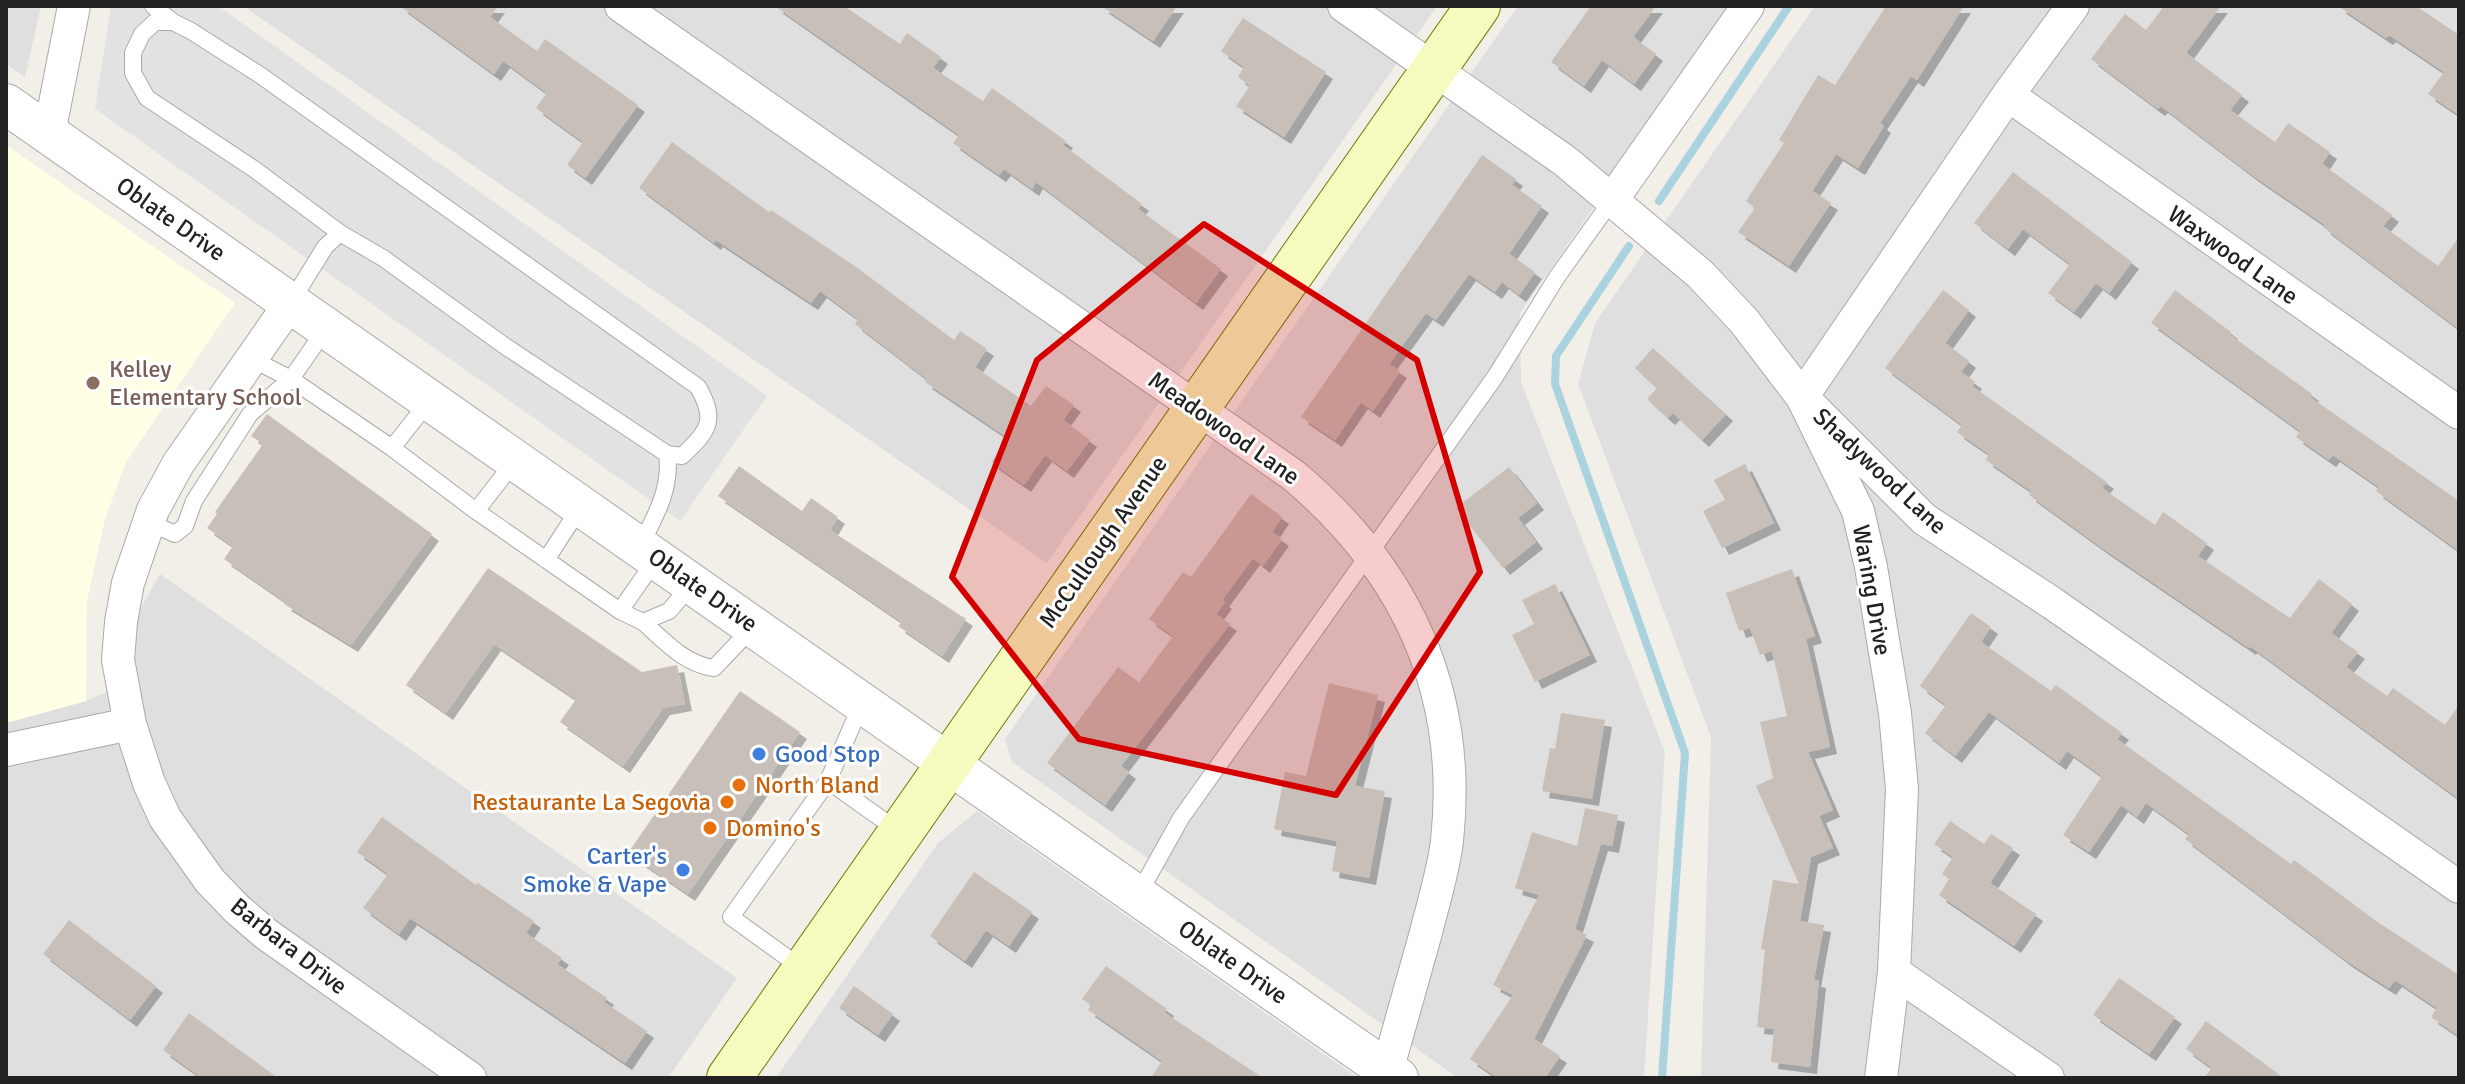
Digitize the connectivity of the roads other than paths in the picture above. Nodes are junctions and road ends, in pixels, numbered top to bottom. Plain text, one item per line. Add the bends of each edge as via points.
1 (74, 6) edge
2 (153, 6) edge
3 (621, 6) edge
4 (1344, 6) edge
5 (1478, 6) edge
6 (1748, 6) edge
7 (2073, 6) edge
8 (173, 22) junction
9 (1434, 69) junction
10 (2008, 95) junction
11 (6, 104) edge
12 (49, 134) junction
13 (1612, 200) junction
14 (340, 233) junction
15 (291, 302) junction
16 (327, 327) junction
17 (252, 359) junction
18 (291, 379) junction
19 (1802, 397) junction
20 (430, 400) junction
21 (1197, 408) junction
22 (2459, 413) edge
23 (392, 448) junction
24 (667, 454) junction
25 (516, 459) junction
26 (582, 505) junction
27 (476, 511) junction
28 (148, 522) junction
29 (1369, 551) junction
30 (648, 552) junction
31 (546, 560) junction
32 (693, 583) junction
33 (620, 611) junction
34 (643, 622) junction
35 (754, 626) junction
36 (863, 702) junction
37 (130, 724) junction
38 (6, 750) edge
39 (949, 762) junction
40 (828, 781) junction
41 (900, 833) junction
42 (2459, 887) edge
43 (1138, 895) junction
44 (805, 969) junction
45 (1894, 972) junction
46 (1392, 1074) edge
47 (470, 1078) edge
48 (729, 1078) edge
49 (1881, 1078) edge
50 (2048, 1078) edge

1 - 12 street
2 - 8 lane
3 - 21 street, Meadowood Lane
4 - 9 street, Shadywood Lane
5 - 9 main road, McCullough Avenue
6 - 13 street
7 - 10 street
8 - 14 lane via 155,22 133,53 133,73 147,98
8 - 24 lane via 272,84 698,387 709,406 708,426 682,456
9 - 13 street, Shadywood Lane
9 - 21 main road, McCullough Avenue
10 - 19 street
10 - 22 street, Waxwood Lane
11 - 12 street, Oblate Drive
12 - 15 street, Oblate Drive
13 - 19 street, Shadywood Lane via 1700,274
13 - 29 lane via 1495,377
14 - 15 lane via 325,247
14 - 24 lane
15 - 16 street, Oblate Drive
15 - 17 street, Barbara Drive
16 - 18 lane
16 - 20 street, Oblate Drive
17 - 18 lane
17 - 28 street, Barbara Drive via 178,464
18 - 23 lane
18 - 28 lane via 250,414 194,501 185,526 175,534
19 - 42 street, Shadywood Lane via 1924,519
19 - 45 street, Waring Drive via 1858,511 1895,713 1902,789
20 - 23 lane
20 - 25 street, Oblate Drive
21 - 29 street, Meadowood Lane via 1293,475
21 - 39 main road, McCullough Avenue
23 - 27 lane
24 - 30 lane via 670,472
25 - 26 street, Oblate Drive
25 - 27 lane
26 - 30 street, Oblate Drive
26 - 31 lane
27 - 31 lane
28 - 37 street, Barbara Drive via 121,622 118,660
29 - 43 lane via 1181,818
29 - 46 street, Meadowood Lane via 1419,638 1440,705 1449,759 1447,843
30 - 32 street, Oblate Drive
30 - 33 lane
31 - 33 lane
32 - 34 lane via 669,611
32 - 35 street, Oblate Drive
33 - 34 lane
34 - 35 lane via 679,654 714,668
35 - 36 street, Oblate Drive
36 - 39 street, Oblate Drive
36 - 40 lane
37 - 38 street
37 - 47 street, Barbara Drive via 165,818 228,900 266,934
39 - 41 main road, McCullough Avenue
39 - 43 street, Oblate Drive
40 - 41 lane
40 - 44 lane via 731,917
41 - 44 main road, McCullough Avenue
43 - 46 street, Oblate Drive
44 - 48 main road, McCullough Avenue
45 - 49 street, Waring Drive
45 - 50 street

